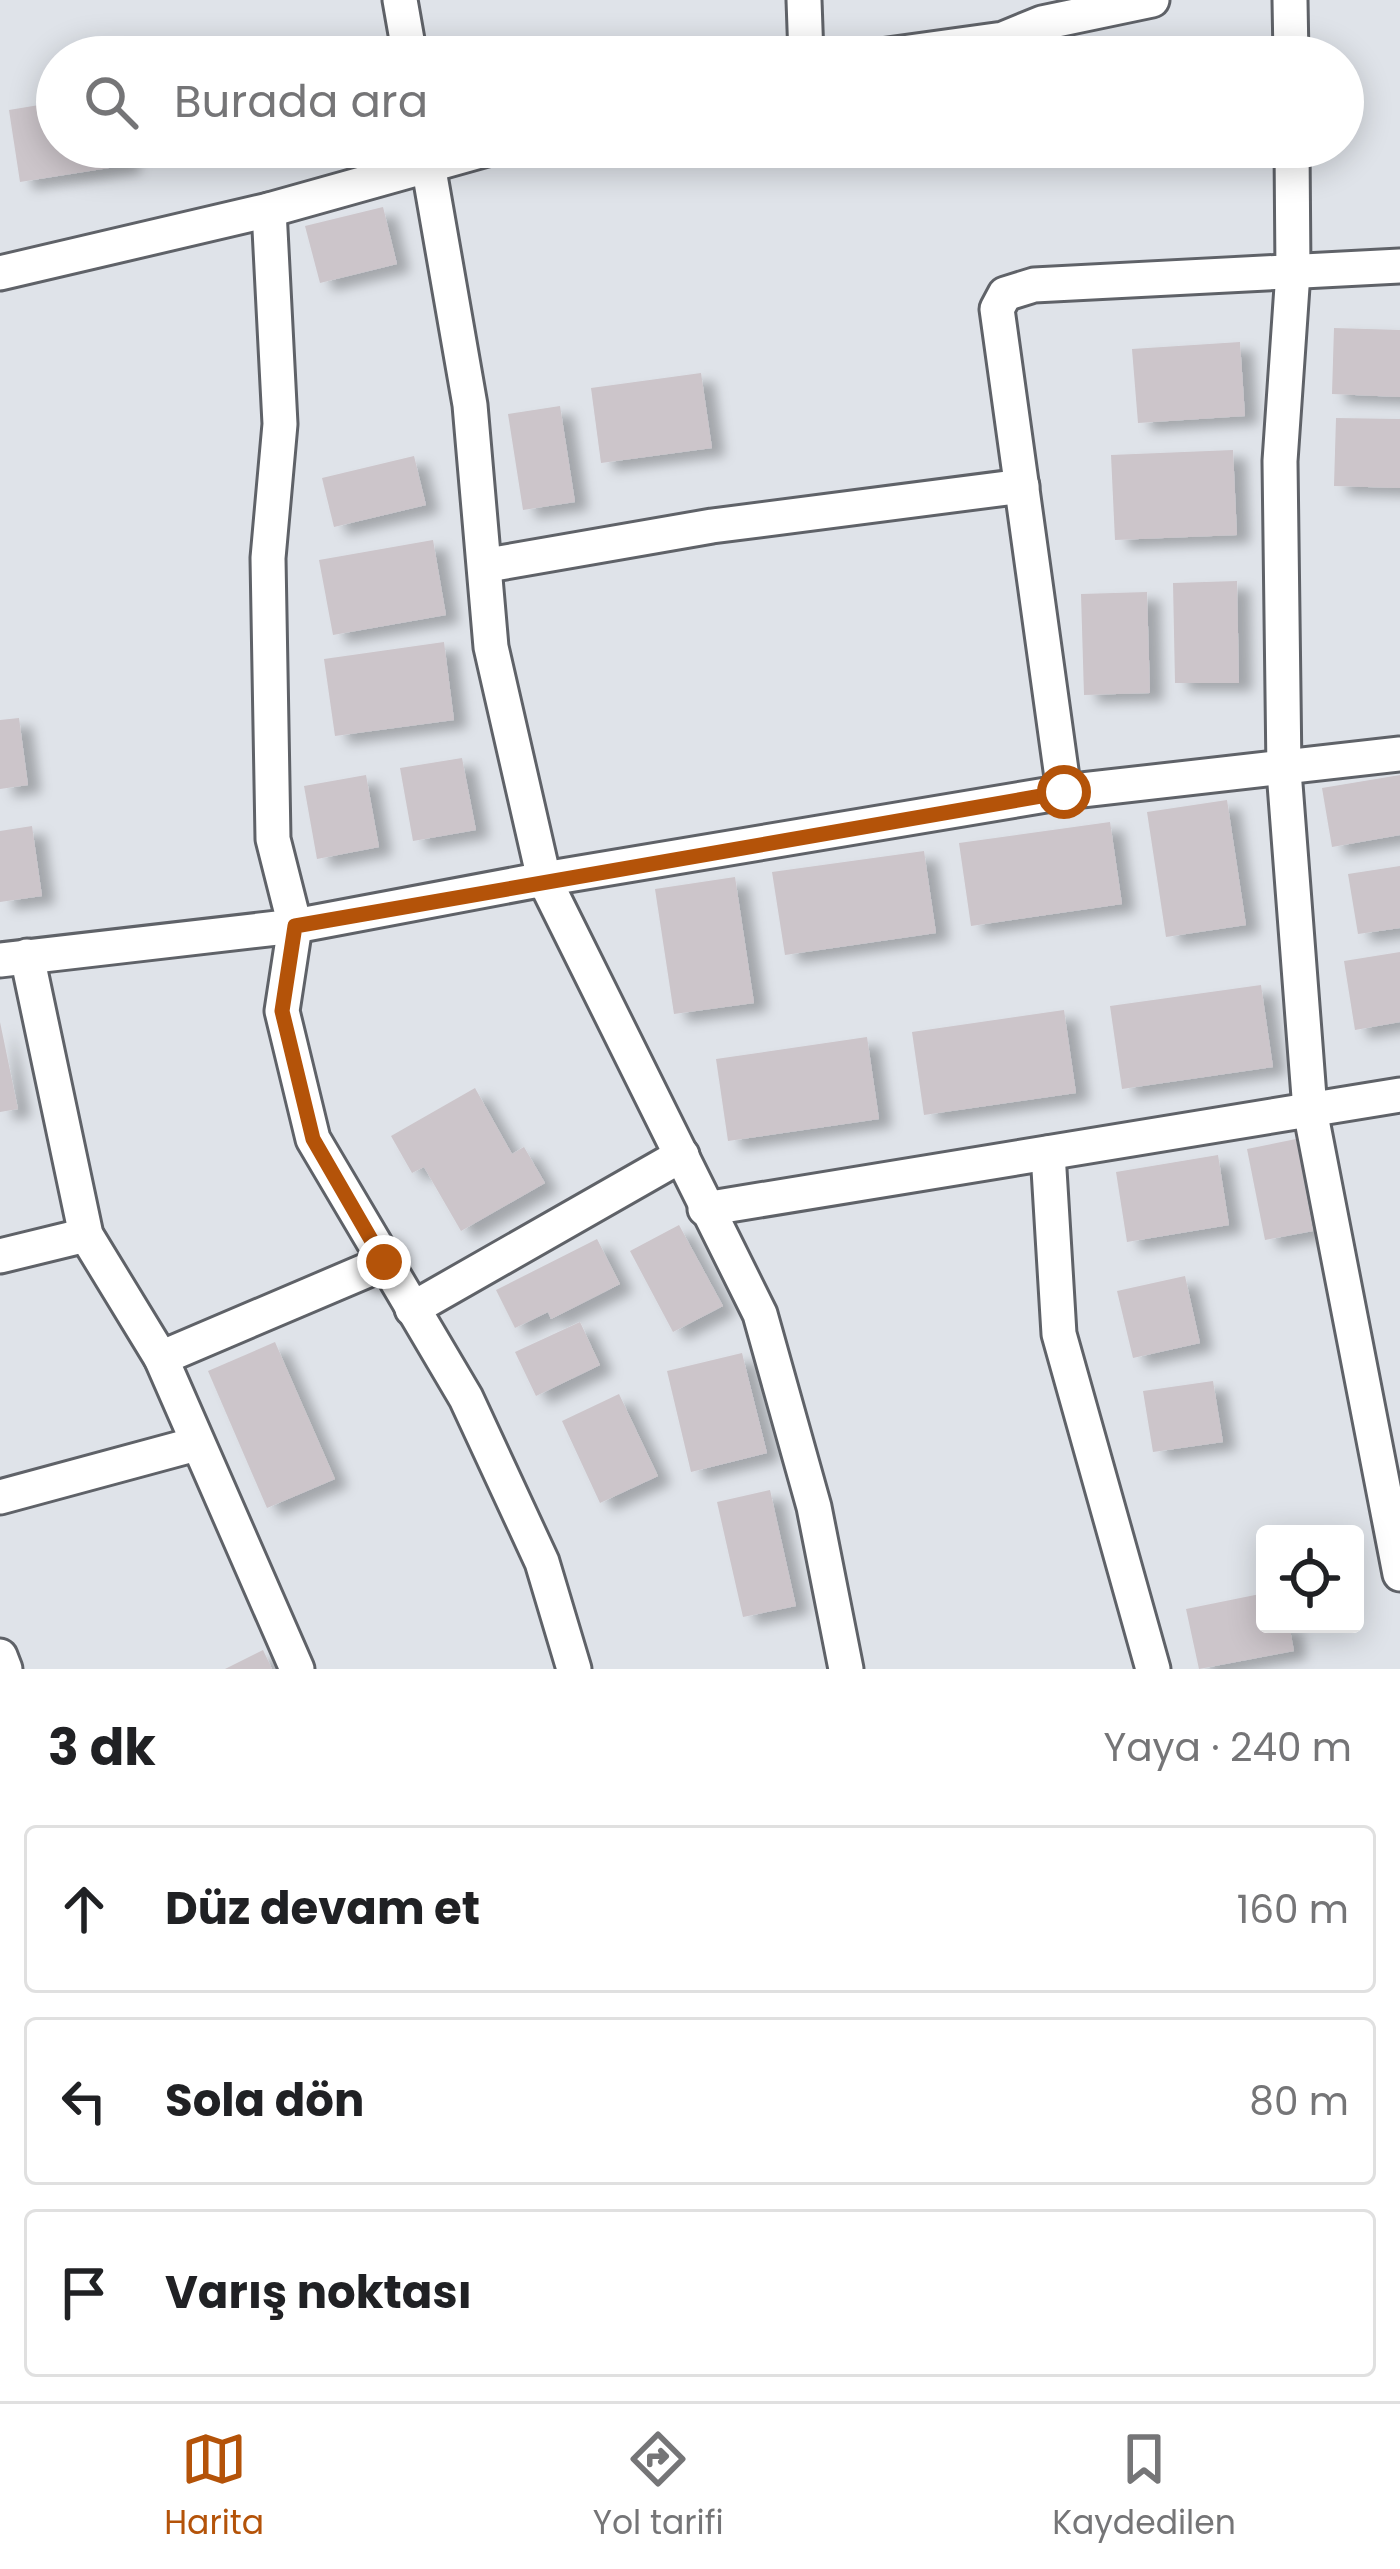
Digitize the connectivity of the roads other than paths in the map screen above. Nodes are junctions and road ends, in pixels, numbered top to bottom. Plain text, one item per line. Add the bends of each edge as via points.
1 (400, 0) edge
2 (804, 0) edge
3 (1152, 0) edge
4 (1290, 0) edge
5 (1042, 12) edge
6 (406, 36) edge
7 (805, 36) edge
8 (1007, 36) edge
9 (1291, 36) edge
10 (388, 168) edge
11 (428, 168) edge
12 (1292, 168) edge
13 (269, 209) junction
14 (1400, 266) edge
15 (1293, 272) junction
16 (0, 273) edge
17 (1022, 486) junction
18 (488, 565) junction
19 (1400, 754) edge
20 (1284, 770) junction
21 (1064, 792) junction
22 (544, 879) junction
23 (295, 926) junction
24 (13, 958) edge
25 (1400, 1095) edge
26 (1310, 1110) junction
27 (1048, 1153) junction
28 (682, 1155) junction
29 (705, 1208) junction
30 (86, 1235) junction
31 (0, 1256) edge
32 (384, 1262) junction
33 (412, 1309) junction
34 (161, 1358) junction
35 (196, 1444) junction
36 (0, 1497) edge
37 (1400, 1574) edge
38 (0, 1656) edge
39 (5, 1669) edge
40 (297, 1669) edge
41 (574, 1669) edge
42 (846, 1669) edge
43 (1153, 1669) edge

1 - 6 street
2 - 7 street
3 - 5 street
4 - 9 street
5 - 8 street
10 - 13 street
11 - 18 street
12 - 15 street
13 - 16 street
13 - 23 street via 280,424 268,558 273,839
14 - 15 street
15 - 17 street via 1034,285 1005,294 998,309
15 - 20 street via 1280,461
17 - 18 street
17 - 21 street
18 - 22 street via 491,647
19 - 20 street
20 - 21 street
20 - 26 street
21 - 22 street
22 - 23 street
22 - 28 street
23 - 24 street
23 - 32 street via 282,1011 313,1139
24 - 30 street
25 - 26 street
26 - 27 street
26 - 37 street
27 - 29 street
27 - 43 street via 1059,1334
28 - 29 street
28 - 33 street
29 - 42 street via 760,1314 814,1507
30 - 31 street
30 - 34 street
32 - 33 street
32 - 34 street
33 - 41 street via 466,1399 542,1562
34 - 35 street
35 - 36 street
35 - 40 street
38 - 39 street

